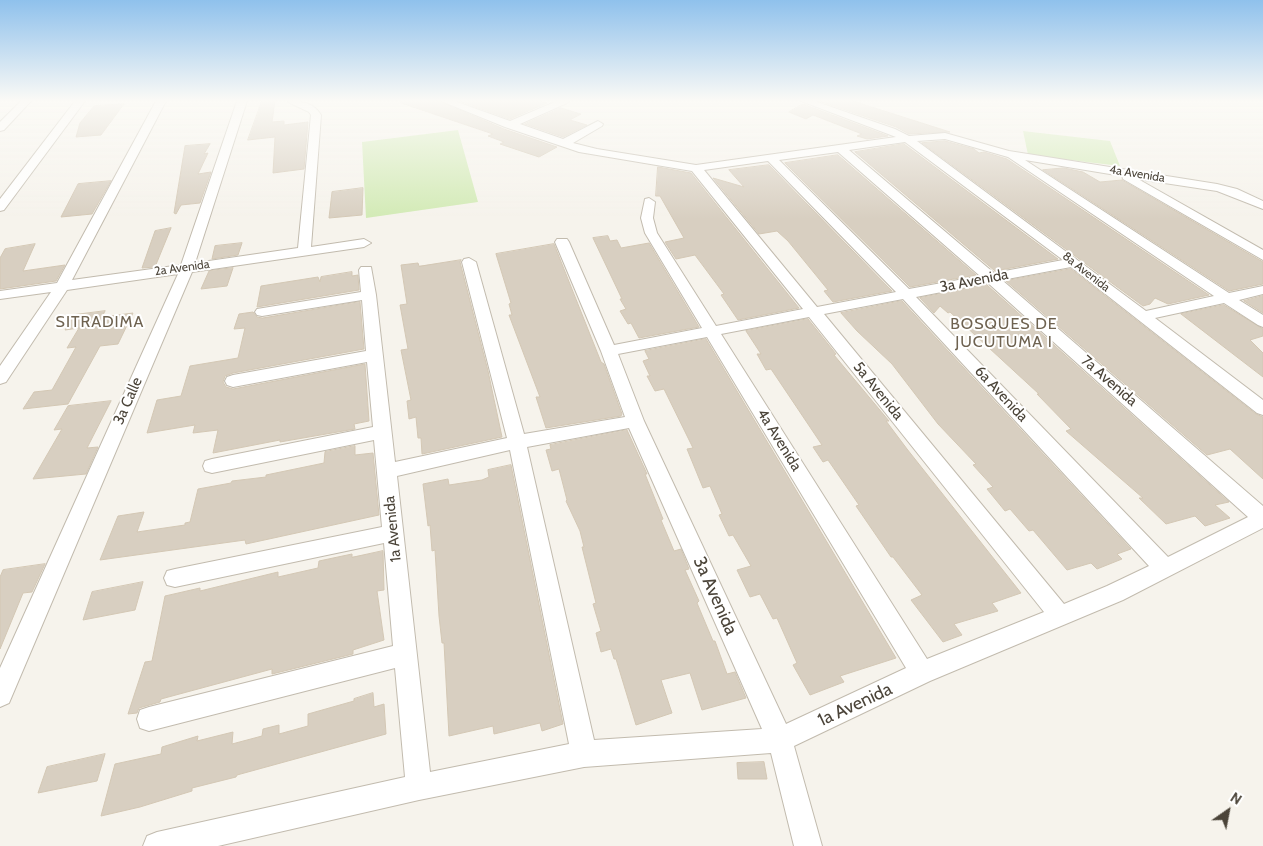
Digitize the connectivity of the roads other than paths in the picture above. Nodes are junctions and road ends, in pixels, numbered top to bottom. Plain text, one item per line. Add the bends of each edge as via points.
1 (50, 140) edge
2 (141, 140) edge
3 (229, 140) edge
4 (314, 140) edge
5 (553, 140) edge
6 (569, 140) edge
7 (896, 140) edge
8 (909, 140) edge
9 (961, 140) edge
10 (563, 144) junction
11 (840, 148) junction
12 (1008, 154) junction
13 (771, 158) junction
14 (696, 168) junction
15 (1117, 171) junction
16 (649, 202) dead end
17 (1263, 205) edge
18 (0, 206) edge
19 (562, 242) dead end
20 (364, 243) dead end
21 (304, 251) junction
22 (1263, 256) edge
23 (468, 262) dead end
24 (1074, 262) junction
25 (187, 268) junction
26 (366, 270) dead end
27 (991, 278) junction
28 (62, 285) junction
29 (1263, 290) edge
30 (906, 294) junction
31 (0, 295) edge
32 (369, 295) junction
33 (1228, 299) junction
34 (262, 312) dead end
35 (813, 312) junction
36 (1143, 316) junction
37 (1263, 322) edge
38 (712, 331) junction
39 (609, 351) junction
40 (375, 356) junction
41 (0, 378) edge
42 (233, 381) dead end
43 (1263, 409) edge
44 (635, 421) junction
45 (383, 432) junction
46 (517, 442) junction
47 (212, 466) dead end
48 (387, 471) junction
49 (1263, 518) edge
50 (393, 533) junction
51 (1166, 569) junction
52 (175, 578) dead end
53 (1060, 614) junction
54 (405, 654) junction
55 (922, 673) junction
56 (0, 695) edge
57 (149, 719) dead end
58 (780, 740) junction
59 (584, 754) junction
60 (419, 787) junction
61 (157, 846) edge
62 (808, 846) edge

1 - 18 street
2 - 28 street
3 - 25 street, 3a Calle
4 - 21 street
5 - 10 street
6 - 10 street
7 - 11 street, 4a Avenida
8 - 24 street, 8a Avenida
9 - 12 street, 4a Avenida
10 - 14 street via 605,155 668,161
11 - 13 street, 4a Avenida
11 - 27 street, 7a Avenida
12 - 15 street, 4a Avenida
12 - 33 street
13 - 14 street, 4a Avenida
13 - 30 street, 6a Avenida
14 - 35 street, 5a Avenida
15 - 17 street, 4a Avenida via 1217,188
15 - 22 street
16 - 38 street, 4a Avenida via 647,218 651,233
19 - 39 street, 3a Avenida
20 - 21 street, 2a Avenida
21 - 25 street, 2a Avenida
23 - 46 street
24 - 27 street, 3a Avenida
24 - 36 street, 8a Avenida
25 - 28 street, 2a Avenida
25 - 56 street, 3a Calle
26 - 32 street, 1a Avenida
27 - 30 street, 3a Avenida
27 - 49 street, 7a Avenida
28 - 31 street, 2a Avenida
28 - 41 street
29 - 33 street
30 - 35 street, 3a Avenida
30 - 51 street, 6a Avenida
32 - 34 street
32 - 40 street, 1a Avenida
33 - 36 street
33 - 37 street
35 - 38 street, 3a Avenida
35 - 53 street, 5a Avenida
36 - 43 street, 8a Avenida
38 - 39 street, 3a Avenida
38 - 55 street, 4a Avenida
39 - 44 street, 3a Avenida
40 - 42 street
40 - 45 street, 1a Avenida
44 - 46 street
44 - 58 street, 3a Avenida
45 - 47 street
45 - 48 street, 1a Avenida
46 - 48 street
46 - 59 street
48 - 50 street, 1a Avenida
49 - 51 street, 1a Avenida
50 - 52 street
50 - 54 street, 1a Avenida
51 - 53 street, 1a Avenida
53 - 55 street, 1a Avenida
54 - 57 street
54 - 60 street, 1a Avenida
55 - 58 street, 1a Avenida
58 - 59 street, 1a Avenida
58 - 62 street, 3a Avenida
59 - 60 street, 1a Avenida
60 - 61 street, 1a Avenida

